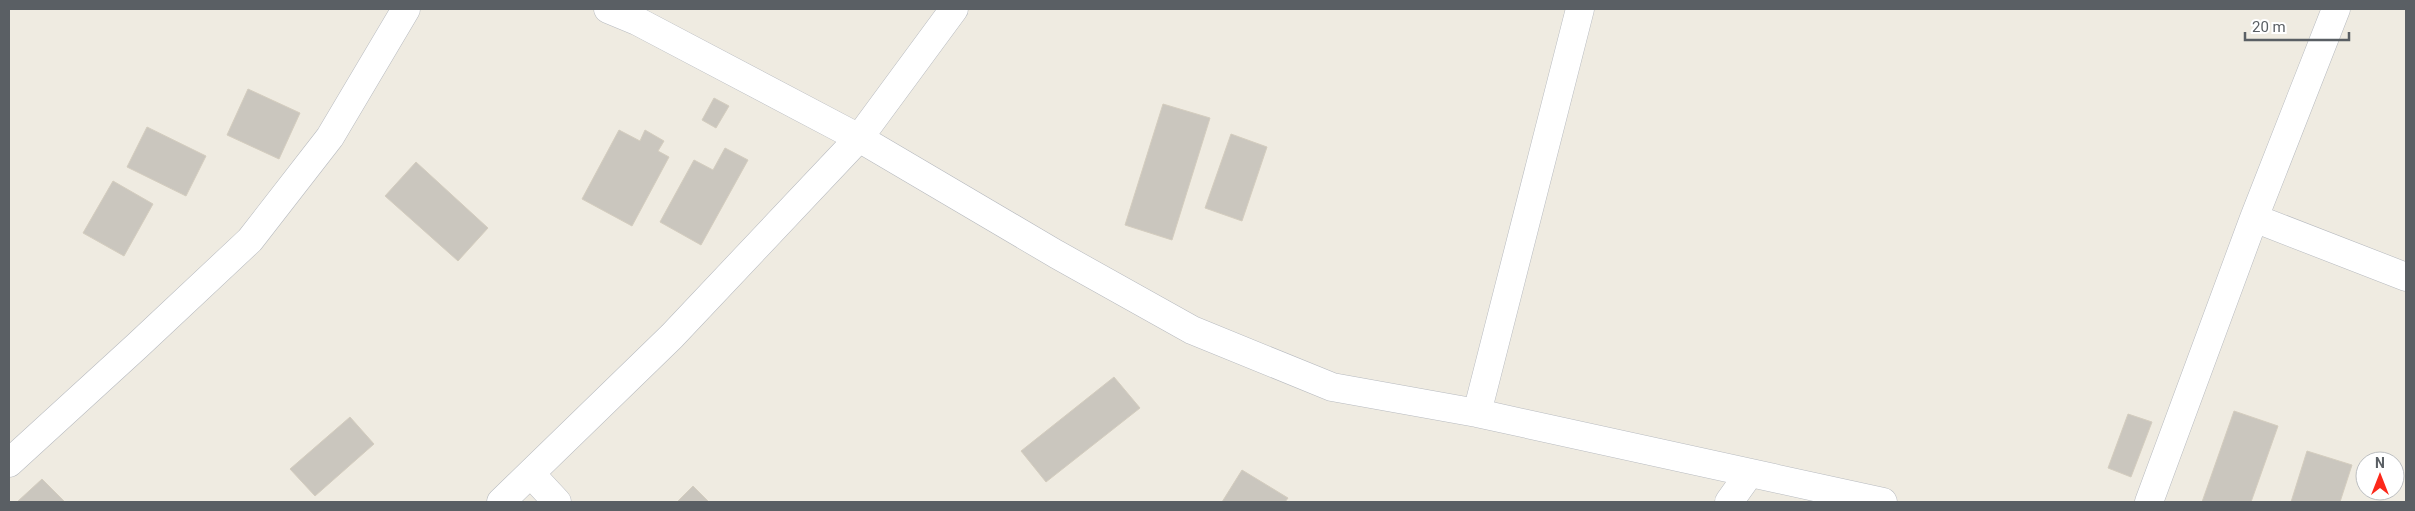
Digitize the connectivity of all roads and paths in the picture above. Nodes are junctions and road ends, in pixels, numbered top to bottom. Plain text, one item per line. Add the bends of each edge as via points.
1 (406, 9) edge
2 (608, 9) edge
3 (954, 9) edge
4 (1580, 9) edge
5 (2336, 9) edge
6 (860, 138) junction
7 (2254, 218) junction
8 (2406, 277) edge
9 (1478, 413) junction
10 (9, 463) edge
11 (531, 474) junction
12 (1749, 474) junction
13 (501, 502) edge
14 (557, 502) edge
15 (1730, 502) edge
16 (1883, 502) edge
17 (2150, 502) edge

1 - 10 street via 330,137 250,240
2 - 6 street via 637,21
3 - 6 street
4 - 9 street
5 - 7 street
6 - 9 street via 1192,330 1332,387
6 - 11 street via 672,336
7 - 8 street
7 - 17 street
9 - 12 street
11 - 13 street
11 - 14 street
12 - 15 street
12 - 16 street

